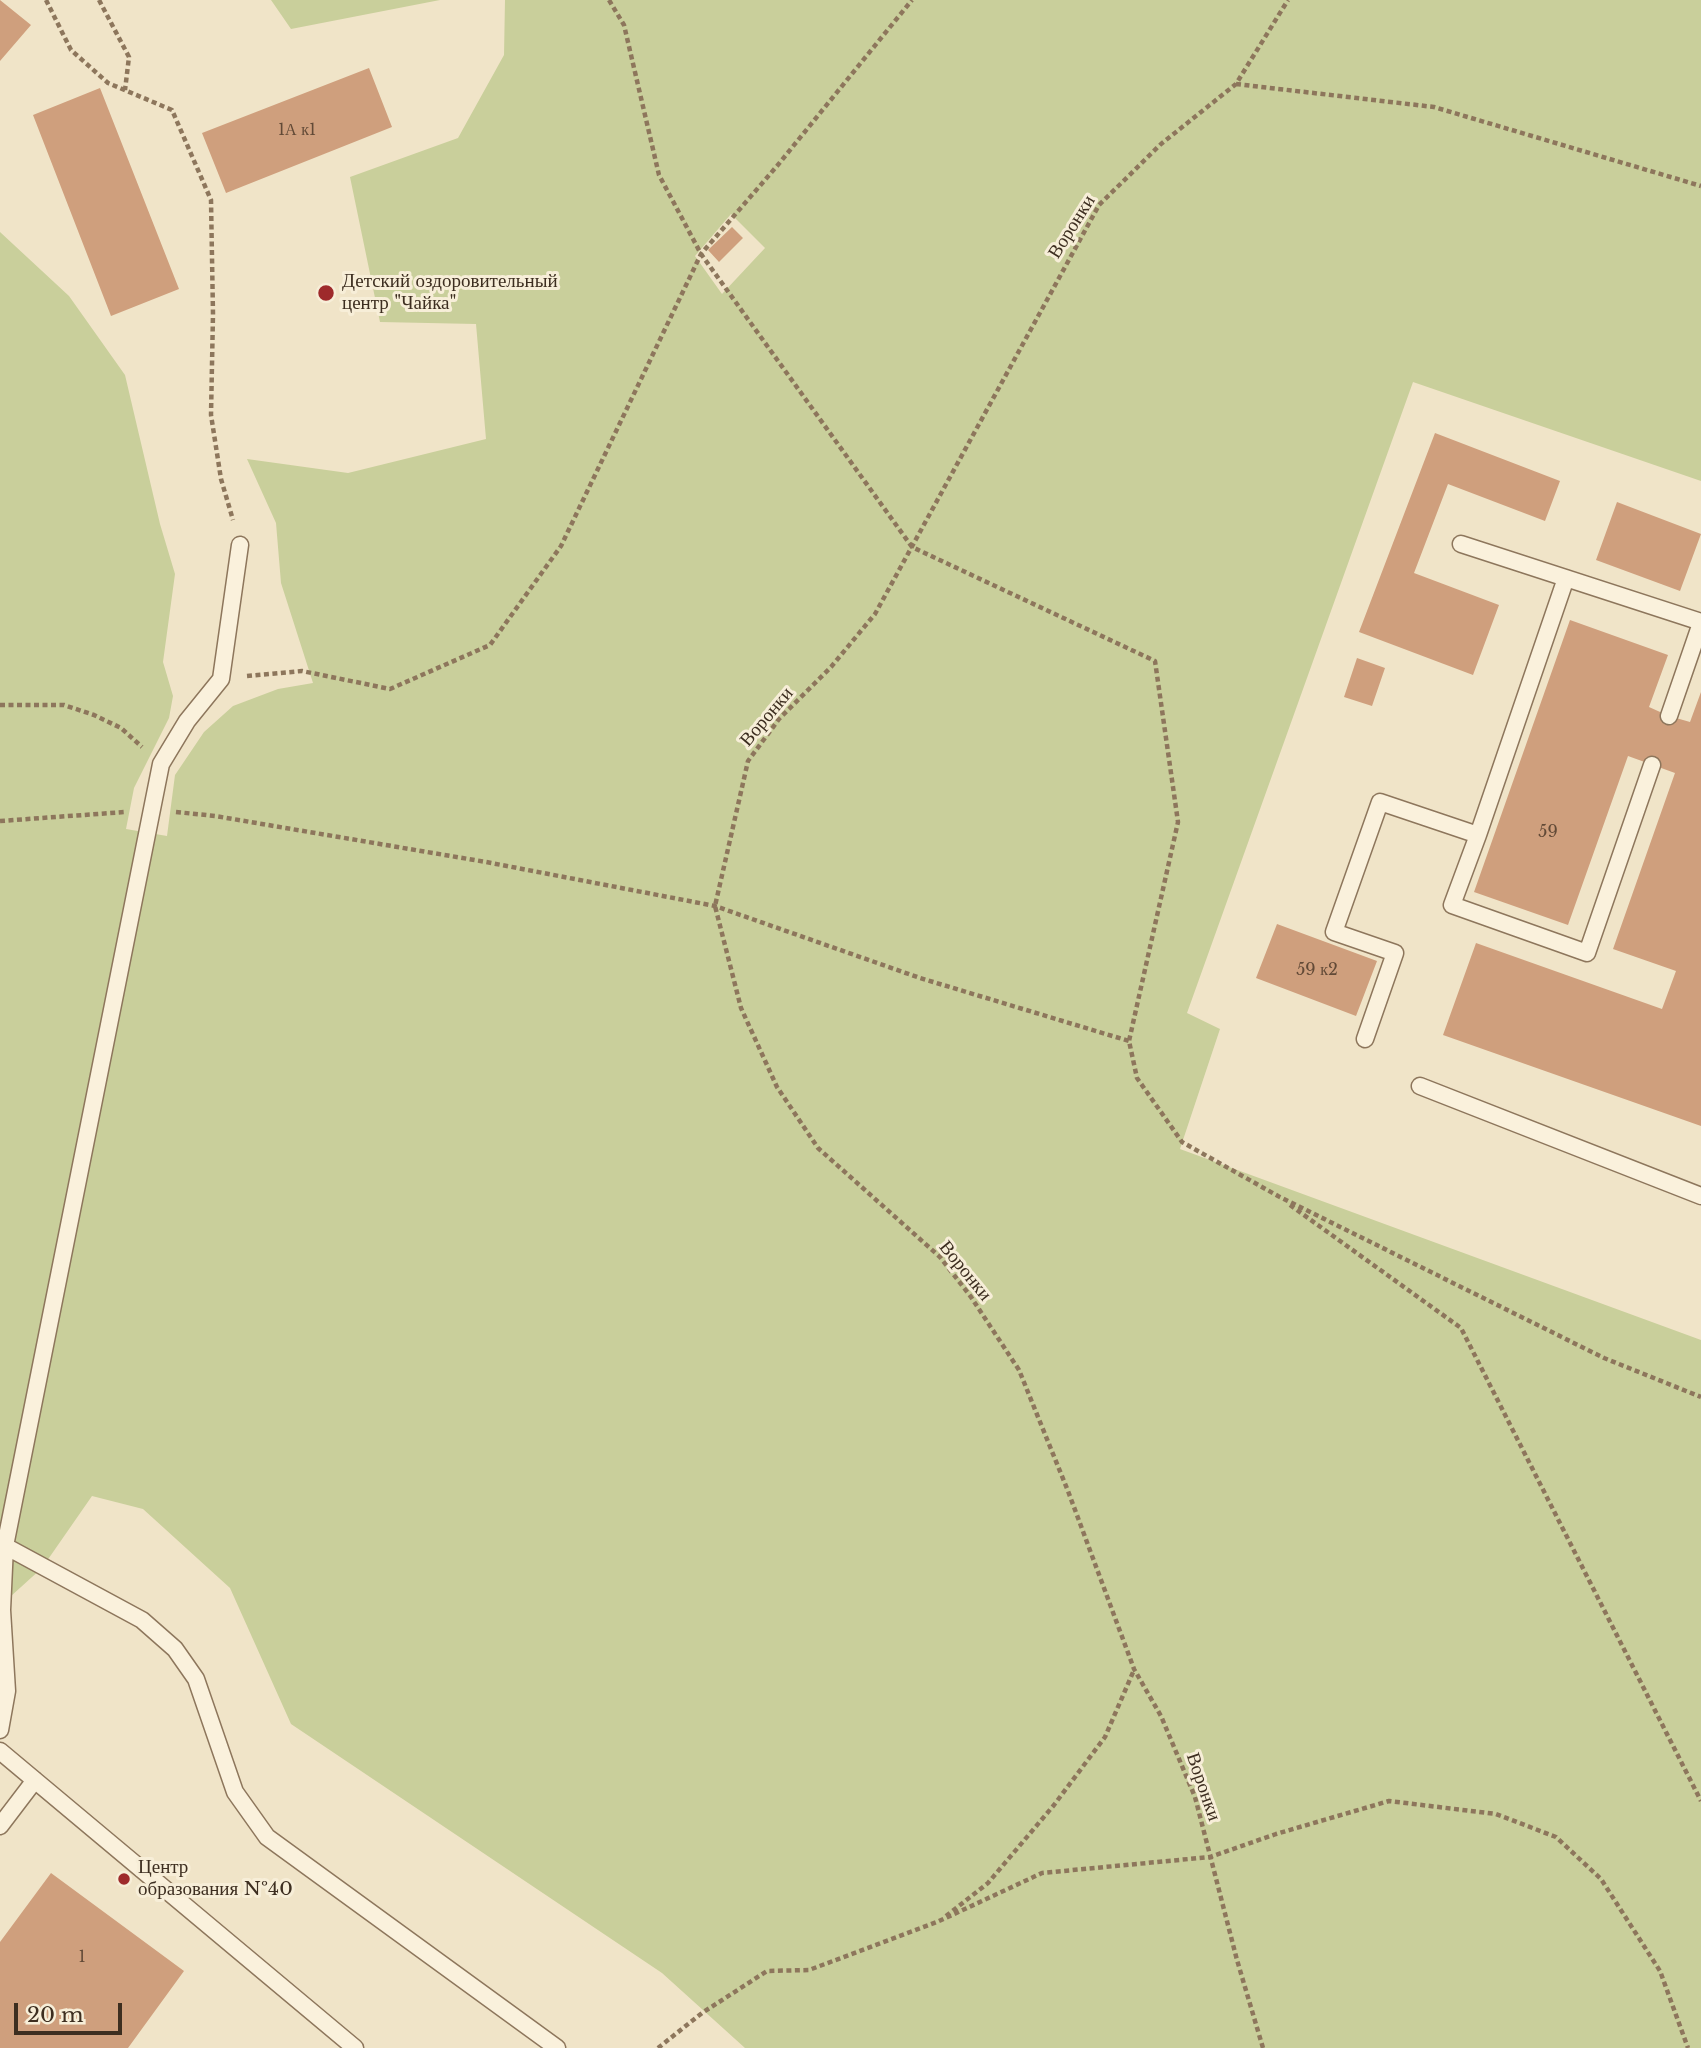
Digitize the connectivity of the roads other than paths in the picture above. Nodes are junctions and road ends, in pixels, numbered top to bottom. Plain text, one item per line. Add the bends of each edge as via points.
1 (1461, 544) dead end
2 (240, 545) road end
3 (1566, 578) junction
4 (1701, 622) edge
5 (1670, 716) dead end
6 (1652, 765) dead end
7 (1478, 835) junction
8 (1365, 1040) dead end
9 (1420, 1086) dead end
10 (1701, 1196) edge
11 (5, 1546) junction
12 (0, 1730) edge
13 (0, 1751) edge
14 (35, 1780) junction
15 (0, 1826) edge
16 (355, 2048) edge
17 (557, 2048) edge

1 - 3 lane
2 - 11 lane via 221,679 160,764
3 - 4 lane
3 - 7 lane
4 - 5 lane
6 - 7 lane via 1587,953 1452,905
7 - 8 lane via 1380,802 1335,932 1395,953
9 - 10 lane
11 - 12 lane via 2,1610 7,1691
11 - 17 lane via 142,1620 174,1649 196,1679 235,1793 267,1837
13 - 14 lane
14 - 15 lane
14 - 16 lane

